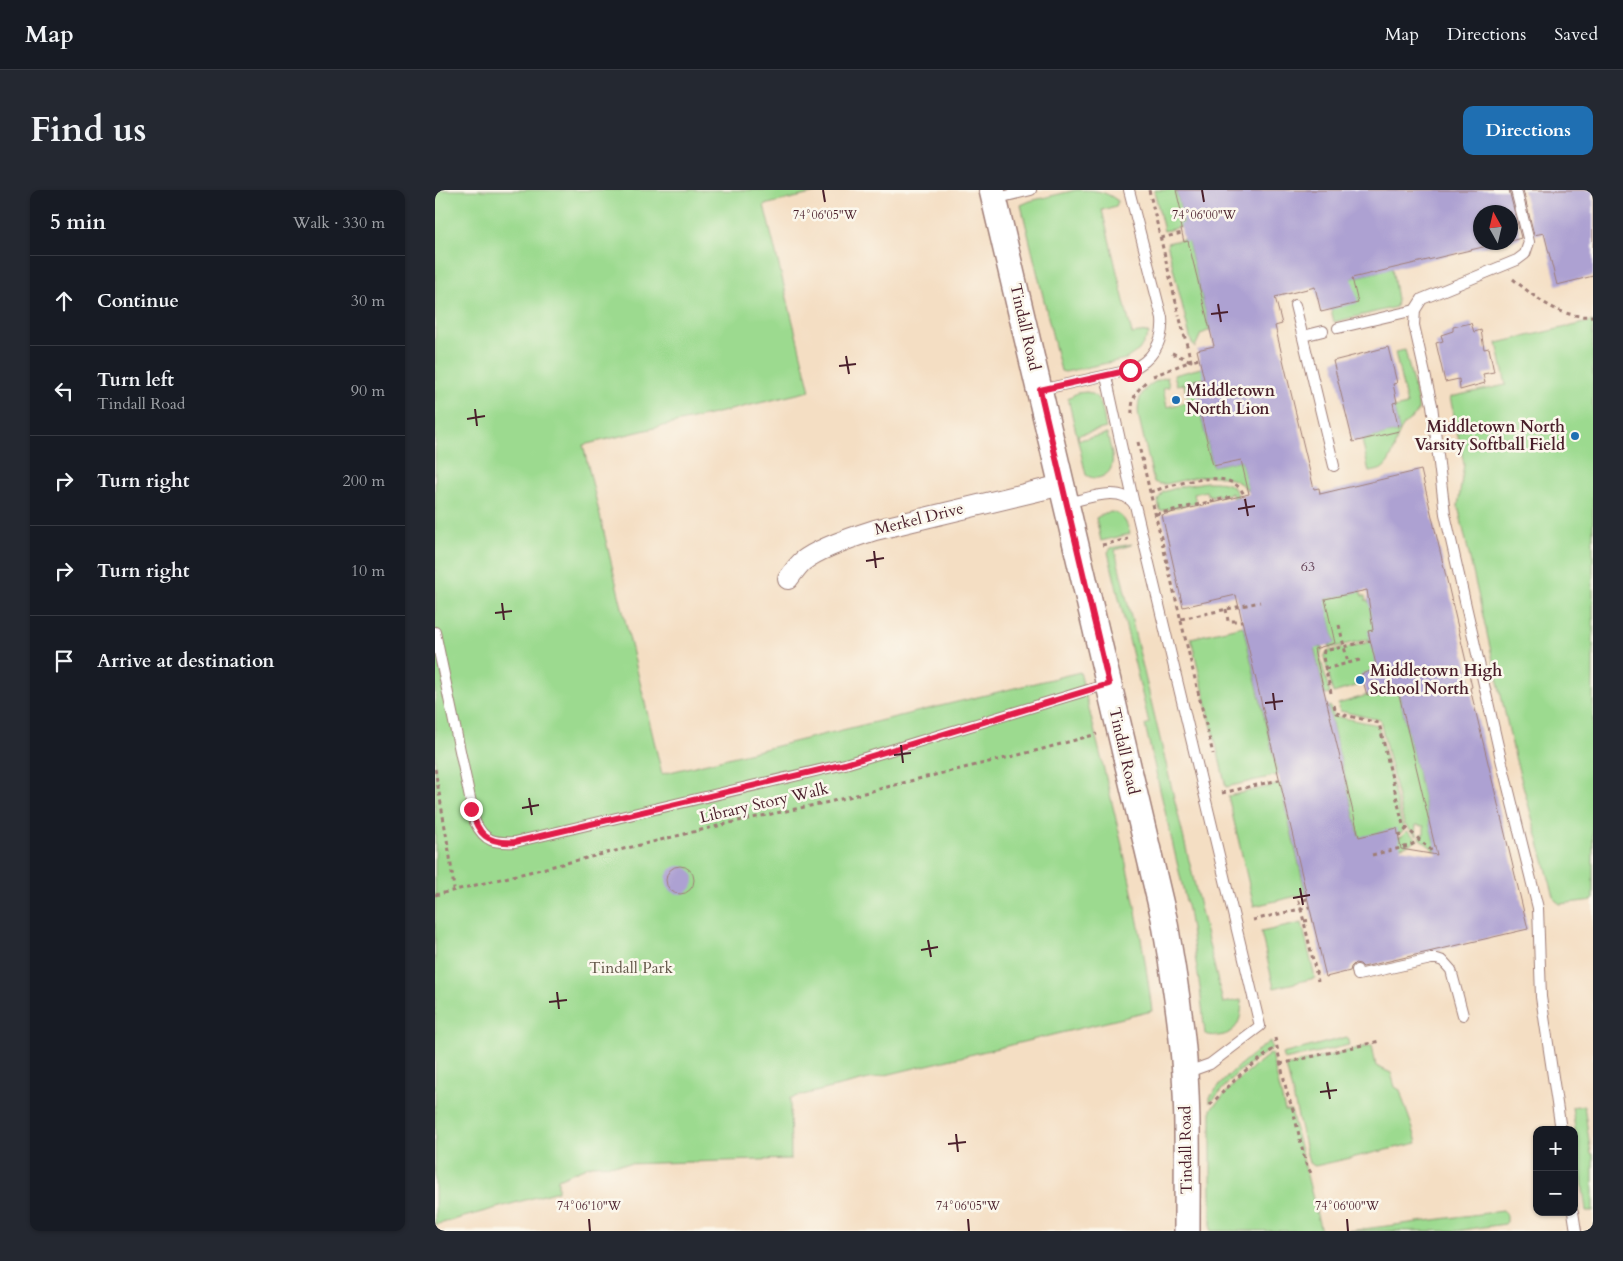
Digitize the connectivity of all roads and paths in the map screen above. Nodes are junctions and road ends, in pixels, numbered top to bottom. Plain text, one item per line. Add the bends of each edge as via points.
1 (1031, 190) edge
2 (1129, 190) edge
3 (1149, 190) edge
4 (1516, 190) edge
5 (993, 195) edge
6 (1182, 233) dead end
7 (1161, 238) junction
8 (1499, 267) junction
9 (1295, 305) dead end
10 (1415, 310) junction
11 (1179, 312) junction
12 (1593, 316) edge
13 (1338, 328) dead end
14 (1323, 331) dead end
15 (1178, 336) dead end
16 (1303, 336) junction
17 (1175, 345) dead end
18 (1199, 359) dead end
19 (1191, 361) junction
20 (1162, 368) dead end
21 (1106, 376) junction
22 (1153, 376) junction
23 (1040, 390) junction
24 (1133, 417) dead end
25 (1138, 440) dead end
26 (1334, 466) dead end
27 (1150, 492) junction
28 (1065, 494) junction
29 (1231, 497) dead end
30 (1245, 498) dead end
31 (1135, 505) junction
32 (1156, 514) junction
33 (1131, 539) dead end
34 (1102, 545) dead end
35 (788, 579) dead end
36 (1260, 602) dead end
37 (1226, 609) junction
38 (1181, 619) junction
39 (1241, 621) dead end
40 (1339, 625) dead end
41 (435, 632) edge
42 (1370, 641) dead end
43 (1325, 646) dead end
44 (1344, 647) junction
45 (1327, 651) junction
46 (1360, 660) dead end
47 (1348, 664) junction
48 (1325, 669) junction
49 (1109, 684) junction
50 (1331, 693) dead end
51 (1334, 705) dead end
52 (1097, 733) dead end
53 (1213, 754) dead end
54 (435, 770) edge
55 (1279, 780) dead end
56 (437, 789) edge
57 (1224, 802) dead end
58 (1407, 828) junction
59 (1397, 835) dead end
60 (1420, 840) junction
61 (1431, 851) dead end
62 (1372, 855) dead end
63 (454, 889) junction
64 (435, 894) edge
65 (1307, 899) dead end
66 (1309, 907) dead end
67 (1301, 909) junction
68 (1250, 911) dead end
69 (1313, 920) dead end
70 (1304, 921) junction
71 (1357, 970) dead end
72 (1318, 981) dead end
73 (1463, 1015) dead end
74 (1275, 1038) dead end
75 (1380, 1041) dead end
76 (1276, 1047) junction
77 (1280, 1064) junction
78 (1185, 1073) junction
79 (1208, 1107) dead end
80 (1560, 1126) edge
81 (1311, 1173) dead end
82 (1574, 1216) edge
83 (1187, 1231) edge
84 (1576, 1231) edge

1 - 5 lane
2 - 21 lane via 1162,318 1162,331 1158,346 1142,364
3 - 7 path
4 - 8 lane via 1528,238 1527,251 1521,258
5 - 23 street, Tindall Road
6 - 7 path
7 - 11 path
8 - 10 lane via 1427,296
8 - 12 path via 1554,310
9 - 16 lane
10 - 13 lane
10 - 80 lane via 1414,325 1432,405 1445,514 1538,908 1541,997
11 - 15 path
11 - 19 path
14 - 16 lane
16 - 26 lane
17 - 19 path via 1172,353
18 - 19 path
19 - 22 path
20 - 22 path
21 - 23 lane
21 - 31 lane
22 - 24 path via 1134,397
23 - 28 street, Tindall Road
25 - 27 path
27 - 30 path via 1187,482 1218,479 1239,486
27 - 32 path
28 - 31 lane via 1120,494
28 - 35 street, Merkel Drive via 855,536 812,555
28 - 49 street, Tindall Road
29 - 32 path
31 - 78 lane via 1259,1026 1210,1064
32 - 38 path
33 - 34 path
36 - 37 path
37 - 38 path
37 - 39 path via 1229,621
38 - 53 path
40 - 44 path
41 - 49 lane via 475,822 481,833 503,843 845,764
42 - 44 path
43 - 45 path
44 - 45 path
44 - 47 path
45 - 48 path via 1323,657
46 - 47 path
47 - 48 path
48 - 50 path
49 - 78 street, Tindall Road via 1163,918
51 - 58 path via 1336,713 1379,723 1403,825
52 - 63 path, Library Story Walk via 829,802
54 - 56 path
55 - 57 path via 1222,793
56 - 63 path
58 - 59 path
58 - 60 path
60 - 61 path
60 - 62 path
63 - 64 path, Library Story Walk
65 - 67 path via 1299,901
66 - 67 path
67 - 68 path via 1253,920
67 - 70 path
69 - 70 path
70 - 72 path
71 - 73 lane via 1358,975 1431,959 1443,961 1451,970
74 - 76 path
75 - 77 path
76 - 77 path
76 - 79 path via 1241,1074
77 - 81 path
78 - 83 street, Tindall Road
82 - 84 lane

